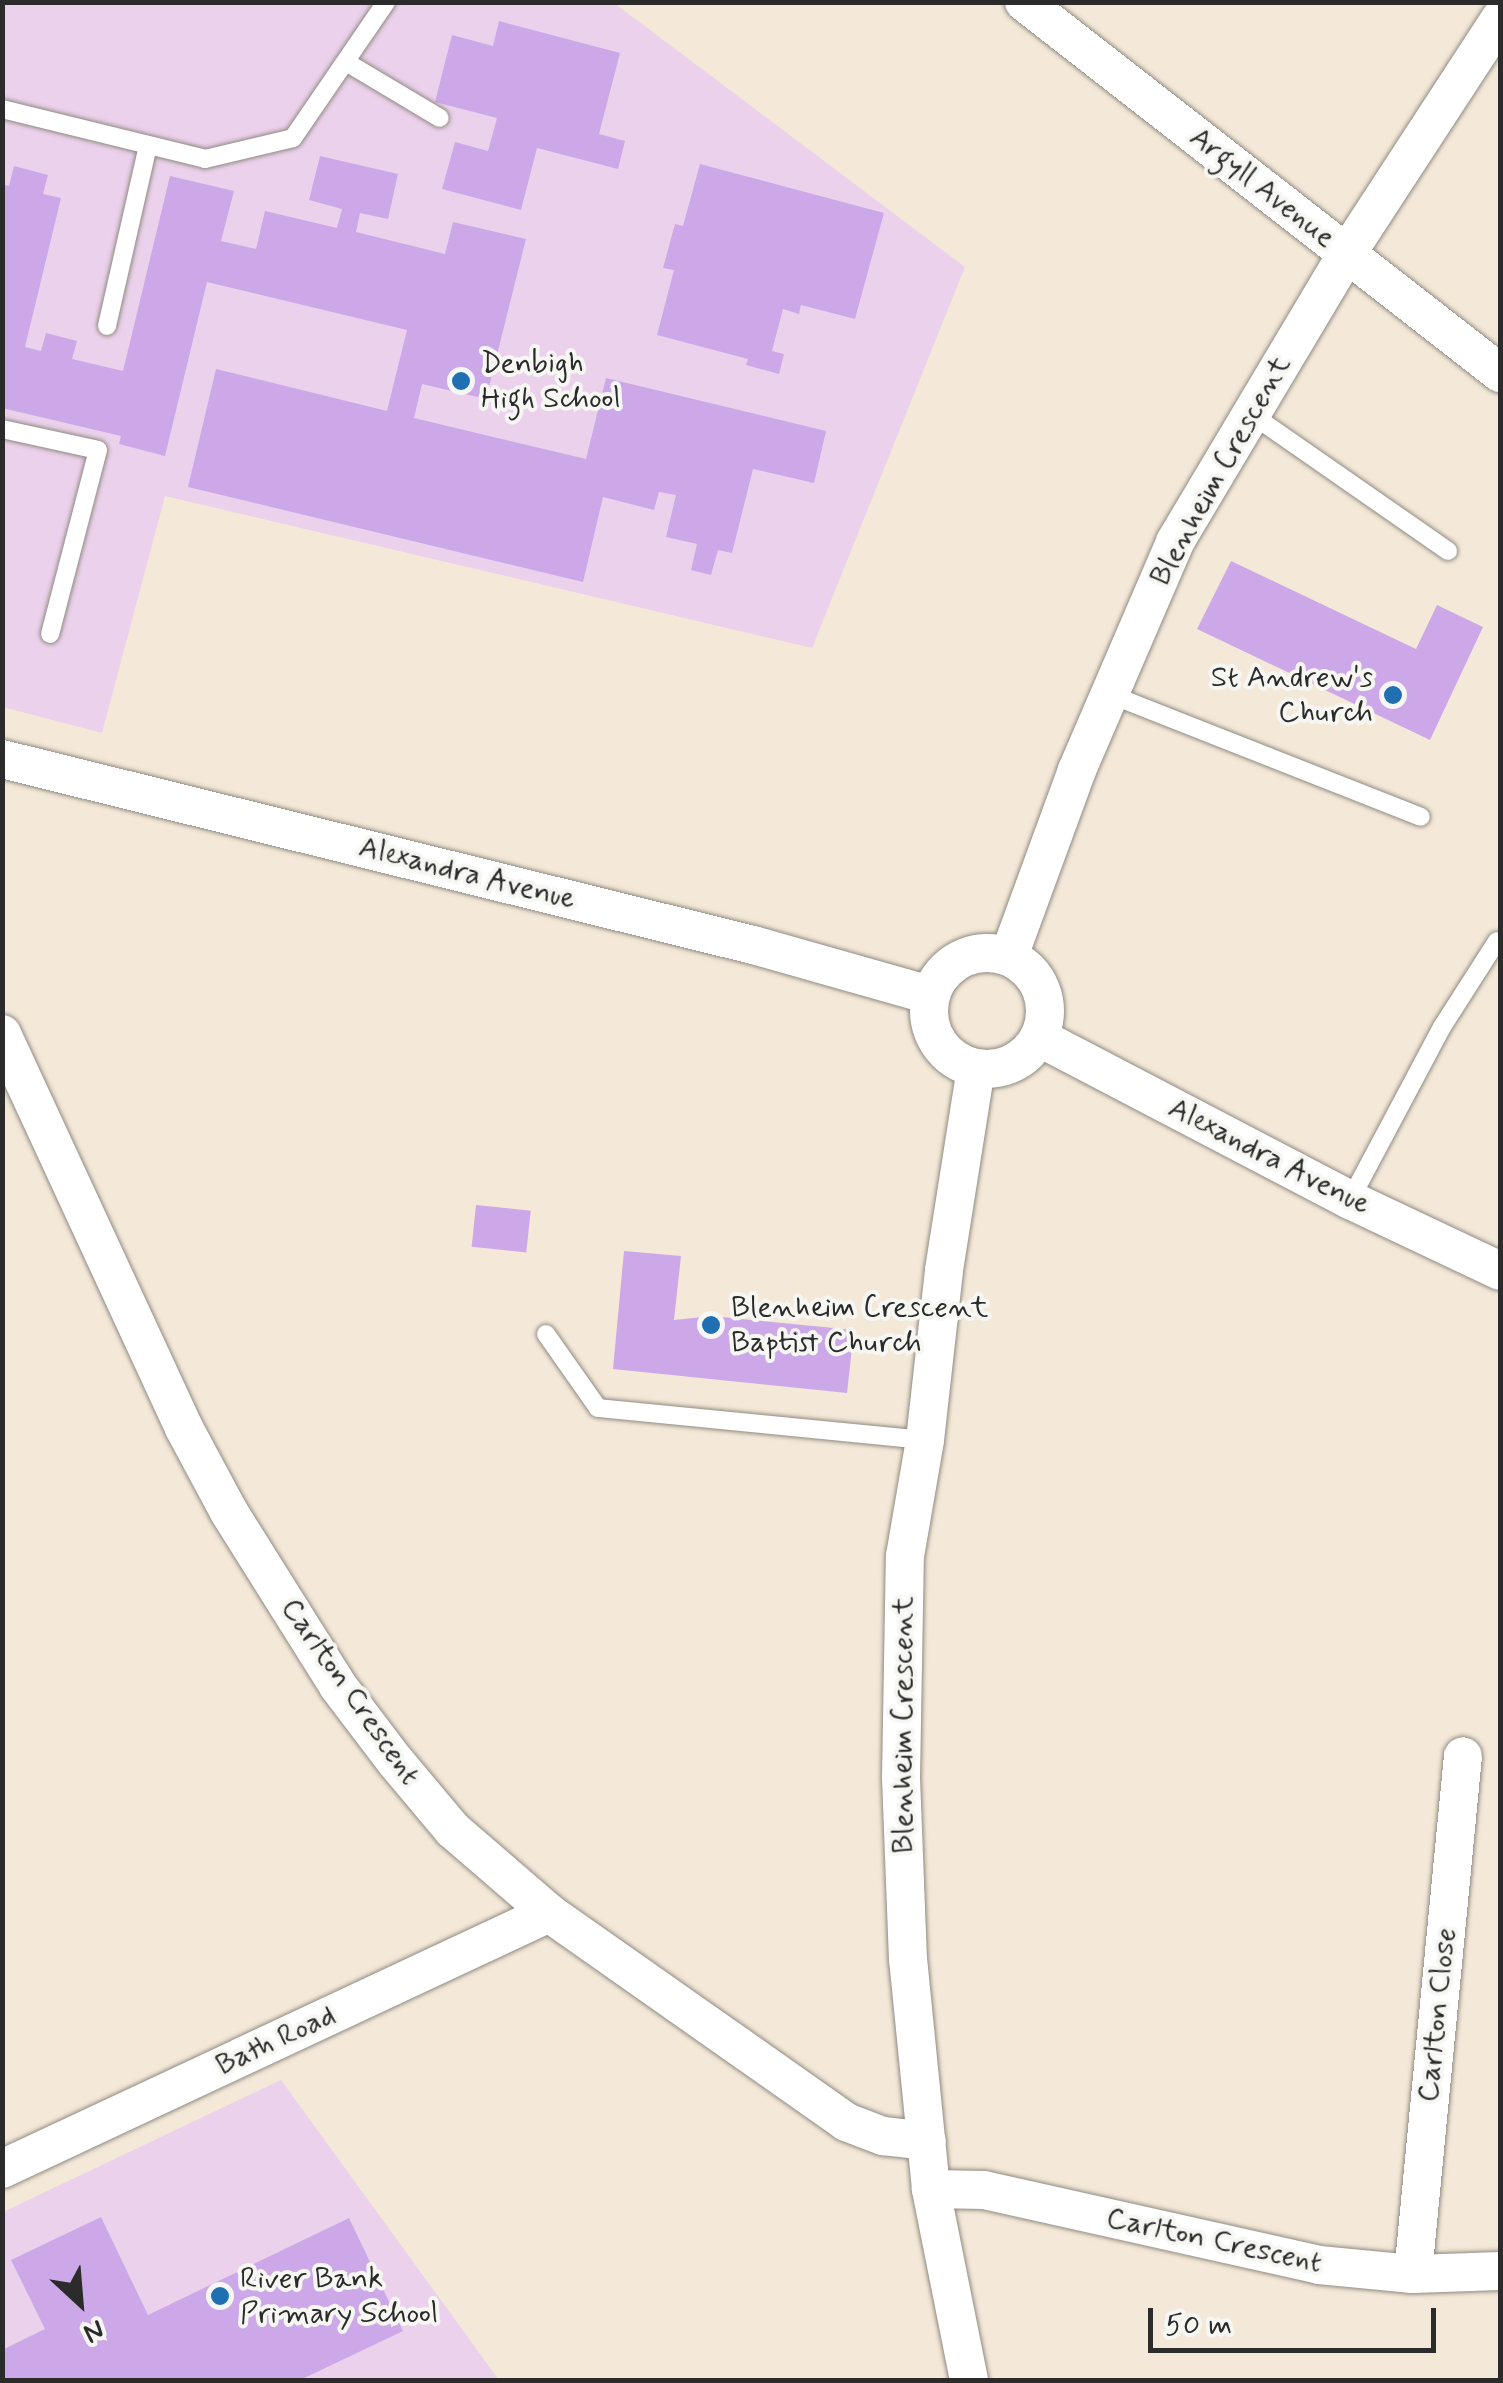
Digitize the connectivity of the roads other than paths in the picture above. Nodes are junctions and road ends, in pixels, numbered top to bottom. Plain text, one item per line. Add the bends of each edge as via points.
1 (386, 2) edge
2 (1024, 2) edge
3 (1500, 20) edge
4 (346, 62) junction
5 (2, 109) edge
6 (440, 118) dead end
7 (148, 146) junction
8 (1346, 254) junction
9 (107, 326) dead end
10 (1500, 373) edge
11 (1251, 414) junction
12 (2, 429) edge
13 (1448, 551) dead end
14 (50, 634) dead end
15 (1109, 694) junction
16 (2, 759) edge
17 (1421, 817) dead end
18 (1497, 941) dead end
19 (1009, 956) junction
20 (930, 995) junction
21 (2, 1034) edge
22 (1040, 1038) junction
23 (976, 1069) junction
24 (1350, 1200) junction
25 (1500, 1271) edge
26 (546, 1334) dead end
27 (926, 1440) junction
28 (1463, 1756) dead end
29 (549, 1913) junction
30 (926, 2141) junction
31 (2, 2169) edge
32 (930, 2189) junction
33 (1500, 2271) edge
34 (1413, 2274) junction
35 (969, 2380) edge

1 - 4 lane
2 - 8 street, Argyll Avenue
3 - 8 street, Blenheim Crescent
4 - 6 lane
4 - 7 lane via 292,138 205,159
5 - 7 lane
7 - 9 lane
8 - 10 street, Argyll Avenue
8 - 11 street, Blenheim Crescent
11 - 13 lane
11 - 15 street, Blenheim Crescent via 1176,542
12 - 14 lane via 98,450
15 - 17 lane
15 - 19 street, Blenheim Crescent
16 - 20 street, Alexandra Avenue
18 - 24 lane via 1442,1026
19 - 20 street via 970,955 939,977
19 - 22 street via 1038,982 1045,1019
20 - 23 street via 932,1033 957,1062
21 - 29 street, Carlton Crescent via 184,1428 276,1588 395,1762 453,1830
22 - 23 street via 1013,1064
22 - 24 street, Alexandra Avenue
23 - 27 street, Blenheim Crescent
24 - 25 street, Alexandra Avenue
26 - 27 lane via 598,1408
27 - 30 street, Blenheim Crescent via 905,1556 901,1778 908,1960
28 - 34 street, Carlton Close
29 - 30 street, Carlton Crescent via 846,2122 883,2136
29 - 31 street, Bath Road
30 - 32 street, Blenheim Crescent
32 - 34 street, Carlton Crescent via 984,2190 1261,2254
32 - 35 street, Blenheim Crescent
33 - 34 street, Carlton Crescent

